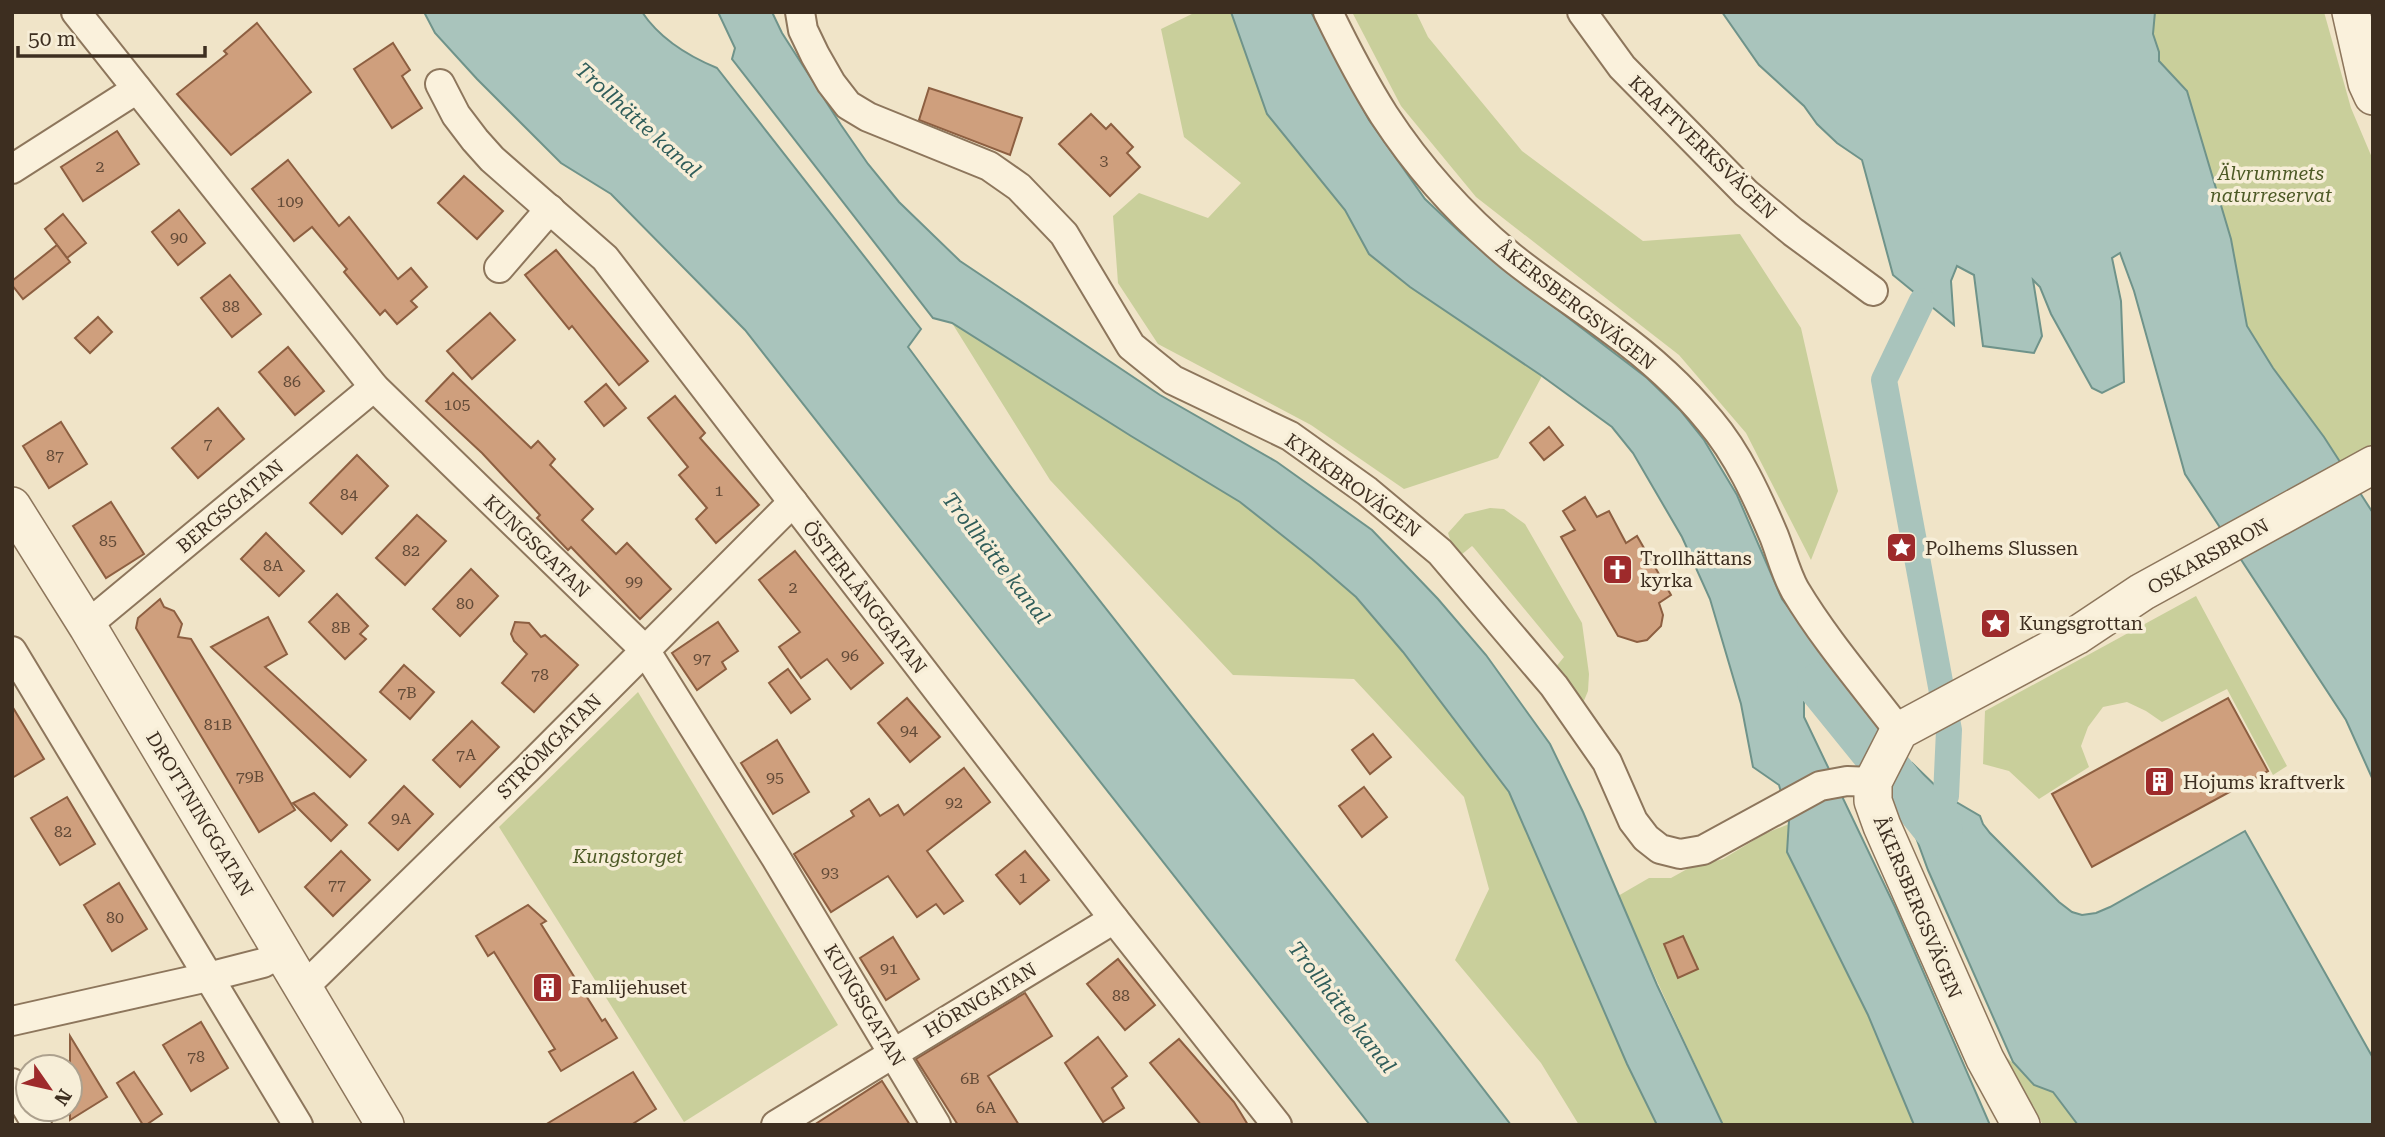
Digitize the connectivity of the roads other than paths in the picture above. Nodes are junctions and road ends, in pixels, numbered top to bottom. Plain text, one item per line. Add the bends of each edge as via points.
1 (76, 12) edge
2 (800, 12) edge
3 (1328, 12) edge
4 (1582, 12) edge
5 (2351, 12) edge
6 (440, 84) dead end
7 (137, 89) junction
8 (2373, 96) edge
9 (12, 169) edge
10 (550, 209) junction
11 (499, 268) dead end
12 (1873, 291) dead end
13 (374, 387) junction
14 (2373, 464) edge
15 (793, 502) junction
16 (12, 506) edge
17 (87, 625) junction
18 (645, 650) junction
19 (12, 651) edge
20 (1903, 729) junction
21 (1870, 776) junction
22 (1114, 919) junction
23 (283, 953) junction
24 (208, 977) junction
25 (303, 988) junction
26 (12, 1021) edge
27 (894, 1052) junction
28 (12, 1083) edge
29 (37, 1125) edge
30 (298, 1125) edge
31 (385, 1125) edge
32 (776, 1125) edge
33 (936, 1125) edge
34 (1277, 1125) edge
35 (2021, 1125) edge

1 - 7 street, KUNGSGATAN
2 - 21 street, KYRKBROVÄGEN via 815,55 849,104 868,117 989,166 1019,187 1064,234 1132,346 1173,380 1290,436 1367,491 1440,552 1554,686 1607,762 1633,821 1660,849 1680,854 1703,850 1820,786
3 - 20 street, ÅKERSBERGSVÄGEN via 1384,116 1468,219 1648,358 1712,423 1739,462 1794,588 1828,639
4 - 12 street, KRAFTVERKSVÄGEN via 1622,67 1745,193
5 - 8 street
6 - 10 street, ÖSTERLÅNGGATAN via 475,140
7 - 9 street
7 - 13 street, KUNGSGATAN
10 - 11 street
10 - 15 street, ÖSTERLÅNGGATAN via 605,258
13 - 17 street, BERGSGATAN
13 - 18 street, KUNGSGATAN
14 - 20 street, OSKARSBRON via 2143,592 2076,636
15 - 18 street, STRÖMGATAN
15 - 22 street, ÖSTERLÅNGGATAN
16 - 17 street, DROTTNINGGATAN
17 - 23 street, DROTTNINGGATAN
18 - 25 street, STRÖMGATAN
18 - 27 street, KUNGSGATAN
19 - 24 street
20 - 21 street
21 - 35 street, ÅKERSBERGSVÄGEN via 1881,826 1985,1059
22 - 27 street, HÖRNGATAN
22 - 34 street, ÖSTERLÅNGGATAN
23 - 24 street
23 - 25 street, DROTTNINGGATAN
24 - 26 street
24 - 30 street
25 - 31 street, DROTTNINGGATAN
27 - 32 street, HÖRNGATAN
27 - 33 street, KUNGSGATAN
28 - 29 street

